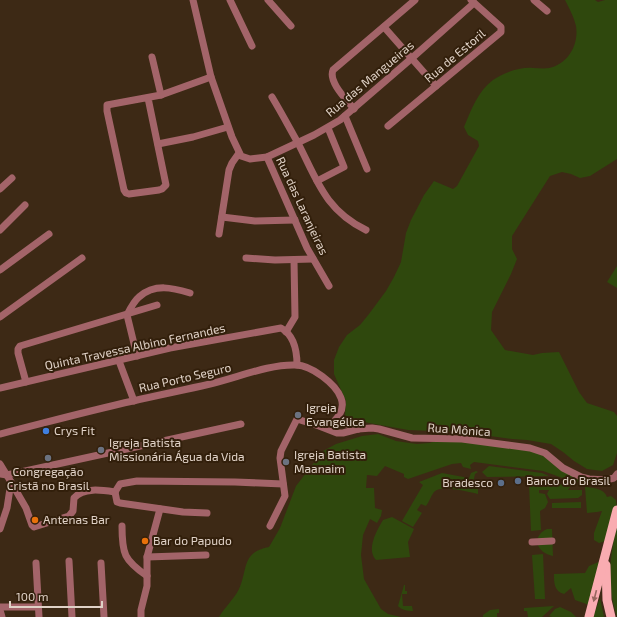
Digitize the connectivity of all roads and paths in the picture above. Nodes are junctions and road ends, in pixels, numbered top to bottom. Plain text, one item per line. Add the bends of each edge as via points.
1 (193, 0) edge
2 (230, 0) edge
3 (268, 0) edge
4 (415, 0) edge
5 (534, 0) edge
6 (472, 1) edge
7 (547, 11) dead end
8 (291, 26) dead end
9 (384, 27) junction
10 (252, 46) dead end
11 (152, 57) dead end
12 (412, 58) junction
13 (211, 76) junction
14 (436, 86) junction
15 (161, 95) junction
16 (272, 97) dead end
17 (148, 98) junction
18 (354, 110) junction
19 (346, 116) junction
20 (388, 126) dead end
21 (228, 127) junction
22 (328, 128) junction
23 (298, 143) junction
24 (158, 144) junction
25 (239, 153) junction
26 (267, 157) junction
27 (367, 169) dead end
28 (12, 178) dead end
29 (317, 181) junction
30 (0, 189) edge
31 (25, 206) dead end
32 (222, 217) junction
33 (295, 220) junction
34 (0, 230) edge
35 (366, 230) dead end
36 (49, 234) dead end
37 (219, 234) dead end
38 (82, 258) dead end
39 (246, 258) dead end
40 (314, 259) junction
41 (294, 260) junction
42 (0, 270) edge
43 (329, 286) dead end
44 (190, 293) dead end
45 (157, 305) dead end
46 (127, 315) junction
47 (0, 317) edge
48 (286, 332) junction
49 (137, 356) junction
50 (119, 361) junction
51 (297, 365) junction
52 (26, 382) junction
53 (0, 388) edge
54 (134, 401) junction
55 (337, 420) junction
56 (241, 424) dead end
57 (327, 428) junction
58 (358, 429) junction
59 (0, 434) edge
60 (0, 464) edge
61 (3, 474) edge
62 (616, 476) edge
63 (12, 482) junction
64 (283, 484) junction
65 (115, 492) junction
66 (160, 509) junction
67 (617, 510) edge
68 (207, 513) dead end
69 (122, 526) dead end
70 (270, 526) dead end
71 (0, 529) edge
72 (552, 541) dead end
73 (532, 542) dead end
74 (607, 548) junction
75 (206, 556) dead end
76 (147, 557) junction
77 (69, 561) dead end
78 (36, 562) dead end
79 (101, 563) dead end
80 (147, 576) junction
81 (38, 606) junction
82 (0, 607) edge
83 (0, 610) edge
84 (2, 617) edge
85 (38, 617) edge
86 (72, 617) edge
87 (104, 617) edge
88 (141, 617) edge
89 (589, 617) edge
90 (611, 617) edge

1 - 13 street
2 - 10 street
3 - 8 street
4 - 9 street
5 - 7 street
6 - 12 street, Rua das Mangueiras
6 - 14 street, Rua de Estoril via 501,27 501,32
9 - 12 street
9 - 18 street via 333,70 331,77 334,84
11 - 15 street
12 - 14 street
12 - 18 street, Rua das Mangueiras
13 - 15 street
13 - 21 street
14 - 20 street, Rua de Estoril
15 - 17 street
16 - 23 street
17 - 24 street
17 - 24 street via 109,104 107,107 126,193 159,190 164,187 166,182
18 - 19 street, Rua das Mangueiras
19 - 22 street, Rua das Mangueiras
19 - 27 street
21 - 24 street
21 - 25 street
22 - 23 street, Rua das Mangueiras
22 - 29 street via 344,167
23 - 26 street, Rua das Mangueiras
23 - 29 street
25 - 26 street, Rua das Mangueiras via 244,158
25 - 32 street via 229,170
26 - 33 street, Rua das Laranjeiras
28 - 30 street
29 - 35 street via 332,206 352,223
31 - 34 street
32 - 33 street via 255,221
32 - 37 street
33 - 40 street, Rua das Laranjeiras
36 - 42 street
38 - 47 street
39 - 41 street
40 - 41 street
40 - 43 street, Rua das Laranjeiras
41 - 48 street via 295,317
44 - 46 street via 172,288 150,290 139,297
45 - 46 street
46 - 49 street
46 - 52 street via 20,346 18,353
48 - 49 street, Quinta Travessa Albino Fernandes via 281,328 203,341
48 - 51 street via 296,348
49 - 50 street, Quinta Travessa Albino Fernandes
50 - 52 street, Quinta Travessa Albino Fernandes
50 - 54 street
51 - 54 street, Rua Porto Seguro via 268,368
51 - 55 street, Rua Porto Seguro via 315,372 336,389 342,404
52 - 53 street, Quinta Travessa Albino Fernandes
54 - 59 street, Rua Porto Seguro
55 - 57 street
55 - 58 street
56 - 61 street
57 - 58 street, Rua Mônica via 337,433
57 - 64 street, Rua Mônica via 297,419 281,451
58 - 62 street, Rua Mônica via 379,429 412,438 462,439 530,448 545,453 563,468 581,477 598,480
60 - 61 street
61 - 63 street
63 - 65 street via 34,527 69,516 77,495 93,490
63 - 71 street
64 - 65 street via 137,481 120,484
64 - 70 street via 285,496
65 - 66 street via 120,504
66 - 68 street
66 - 76 street
67 - 74 main road
69 - 80 street via 126,558
72 - 73 street
74 -> 89 main road
74 - 90 main road via 606,590
75 - 76 street
76 - 80 street
77 - 86 street
78 - 81 street
79 - 87 street
80 - 88 street
81 - 82 street
81 - 85 street
83 - 84 street

